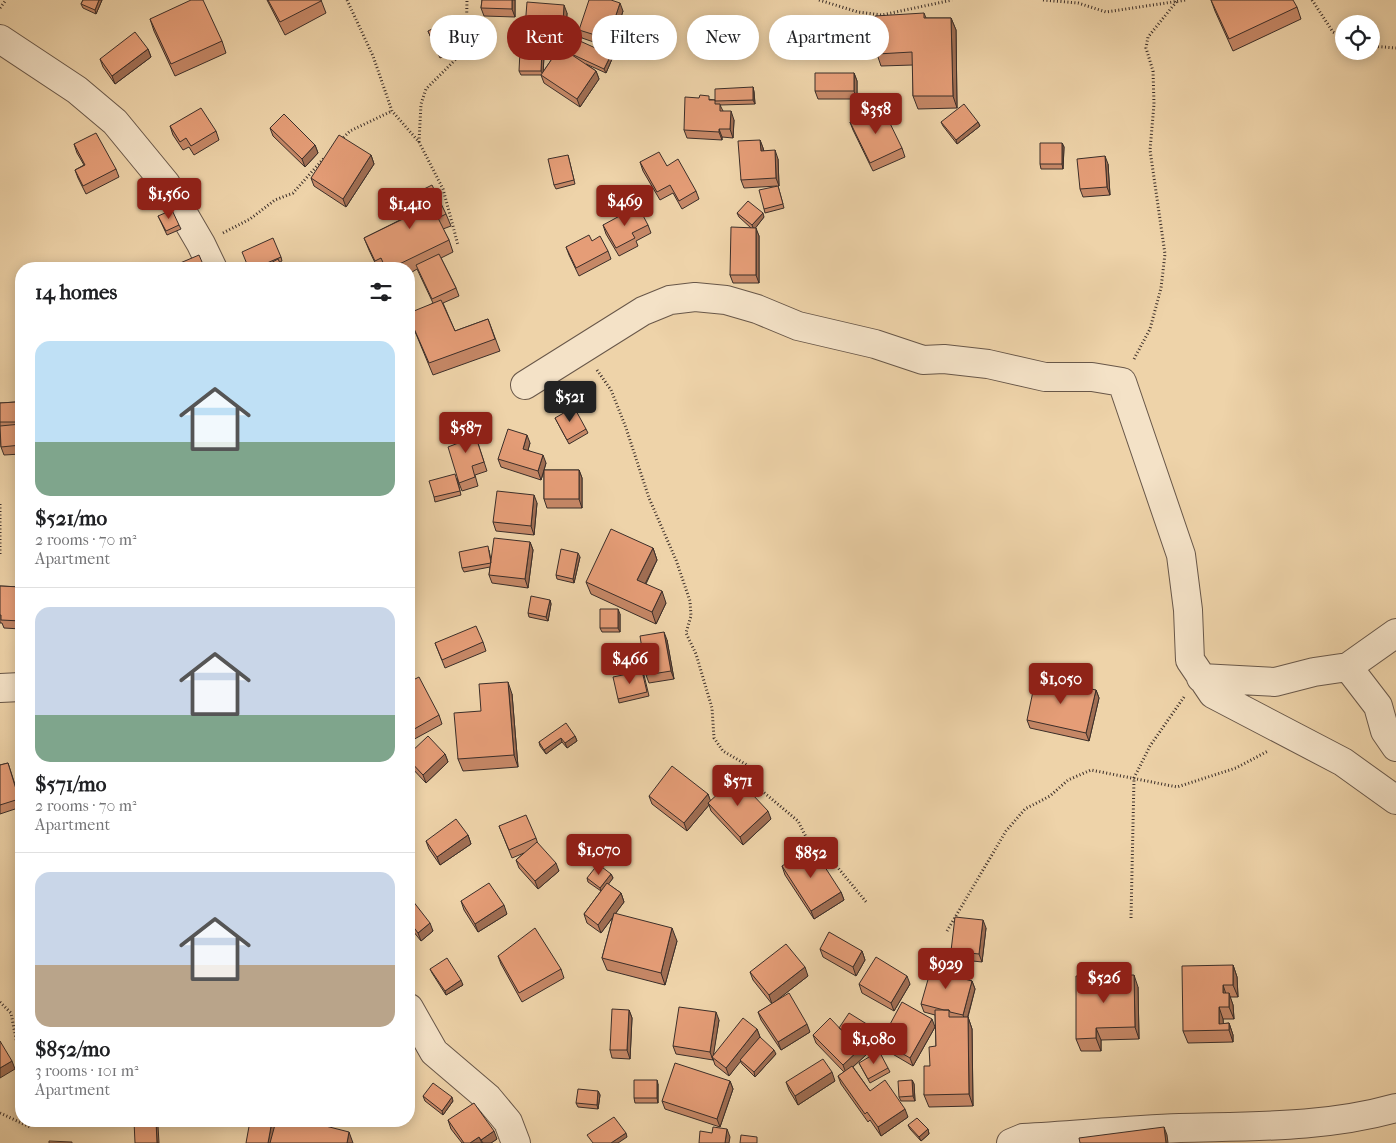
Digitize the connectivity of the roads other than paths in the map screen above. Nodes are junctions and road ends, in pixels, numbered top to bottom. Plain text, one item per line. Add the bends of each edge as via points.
1 (0, 39) edge
2 (210, 262) edge
3 (525, 385) dead end
4 (1396, 633) edge
5 (1348, 667) junction
6 (1201, 678) junction
7 (15, 687) edge
8 (0, 688) edge
9 (1396, 747) edge
10 (1396, 800) edge
11 (415, 1019) edge
12 (1396, 1108) edge
13 (516, 1143) edge
14 (1011, 1143) edge

1 - 2 street via 77,90 115,122 166,184
3 - 6 street via 643,312 670,300 695,297 726,300 798,326 875,344 923,360 1013,368 1045,377 1092,377 1122,382 1180,554 1188,610 1190,660
4 - 5 street
5 - 6 street via 1275,682
5 - 9 street via 1378,706 1385,731
6 - 10 street via 1213,694 1343,762
7 - 8 street
11 - 13 street via 434,1052 488,1098 508,1122
12 - 14 street via 1324,1122 1024,1138

